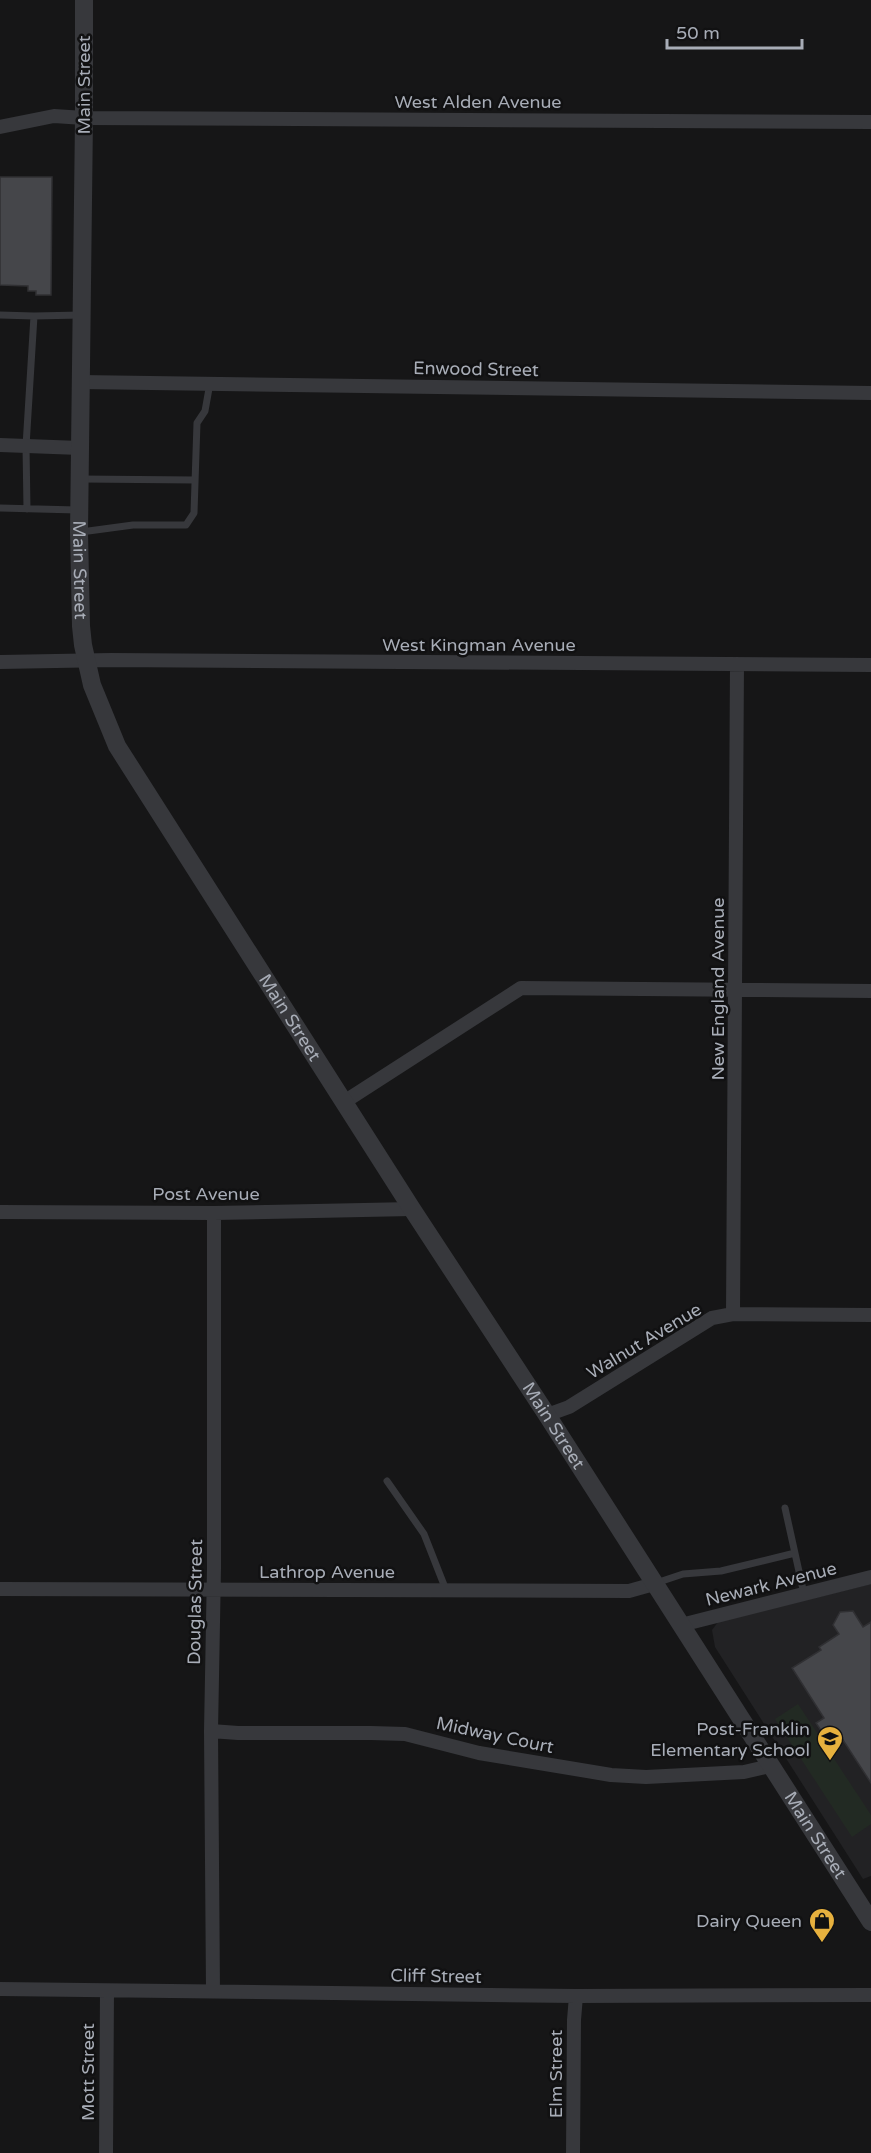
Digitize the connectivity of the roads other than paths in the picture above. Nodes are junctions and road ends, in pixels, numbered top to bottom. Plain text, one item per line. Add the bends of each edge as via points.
1 (84, 0) edge
2 (84, 118) junction
3 (871, 122) edge
4 (0, 127) edge
5 (0, 315) edge
6 (81, 315) junction
7 (34, 316) junction
8 (80, 382) junction
9 (210, 383) junction
10 (871, 393) edge
11 (0, 445) edge
12 (26, 446) junction
13 (80, 448) junction
14 (80, 479) junction
15 (195, 480) junction
16 (0, 508) edge
17 (27, 509) junction
18 (80, 510) junction
19 (79, 532) junction
20 (0, 662) edge
21 (86, 662) junction
22 (737, 664) junction
23 (871, 665) edge
24 (736, 990) junction
25 (871, 991) edge
26 (344, 1102) junction
27 (412, 1209) junction
28 (0, 1212) edge
29 (214, 1213) junction
30 (733, 1314) junction
31 (871, 1315) edge
32 (547, 1415) junction
33 (387, 1480) dead end
34 (785, 1508) dead end
35 (795, 1553) junction
36 (871, 1577) edge
37 (654, 1584) junction
38 (0, 1589) edge
39 (214, 1590) junction
40 (446, 1590) junction
41 (804, 1594) junction
42 (681, 1625) junction
43 (211, 1731) junction
44 (770, 1766) junction
45 (871, 1922) edge
46 (0, 1989) edge
47 (107, 1990) junction
48 (213, 1990) junction
49 (871, 1995) edge
50 (576, 1996) junction
51 (106, 2153) edge
52 (573, 2153) edge

1 - 2 street, Main Street
2 - 3 street, West Alden Avenue
2 - 4 street, West Alden Avenue via 54,116
2 - 6 street, Main Street
5 - 7 lane
6 - 7 lane
6 - 8 street, Main Street
7 - 12 lane
8 - 9 street, Enwood Street
8 - 13 street, Main Street
9 - 10 street, Enwood Street
9 - 15 lane via 205,411 196,423
11 - 12 street
12 - 13 street
12 - 17 lane
13 - 14 street, Main Street
14 - 15 lane
14 - 18 street, Main Street
15 - 19 lane via 194,513 186,525 132,525
16 - 17 lane
17 - 18 lane
18 - 19 street, Main Street
19 - 21 street, Main Street via 81,626
20 - 21 street, West Kingman Avenue
21 - 22 street, West Kingman Avenue
21 - 26 street, Main Street via 117,746
22 - 23 street, West Kingman Avenue
22 - 24 street, New England Avenue
24 - 25 street
24 - 26 street via 521,988
24 - 30 street, New England Avenue
26 - 27 street, Main Street
27 - 29 street, Post Avenue
27 - 32 street, Main Street
28 - 29 street, Post Avenue
29 - 39 street, Douglas Street
30 - 31 street, Walnut Avenue
30 - 32 street, Walnut Avenue via 712,1318 569,1407
32 - 37 street, Main Street
33 - 40 lane via 424,1534
34 - 35 lane
35 - 37 lane via 721,1572 683,1574
35 - 41 lane
36 - 41 street, Newark Avenue
37 - 40 street, Lathrop Avenue via 629,1591
37 - 42 street, Main Street
38 - 39 street, Lathrop Avenue
39 - 40 street, Lathrop Avenue
39 - 43 street, Douglas Street
41 - 42 street, Newark Avenue
42 - 44 street, Main Street
43 - 44 street, Midway Court via 405,1734 478,1753 634,1777 744,1772
43 - 48 street, Douglas Street
44 - 45 street, Main Street
46 - 47 street, Cliff Street
47 - 48 street, Cliff Street
47 - 51 street, Mott Street
48 - 50 street, Cliff Street
49 - 50 street, Cliff Street
50 - 52 street, Elm Street

